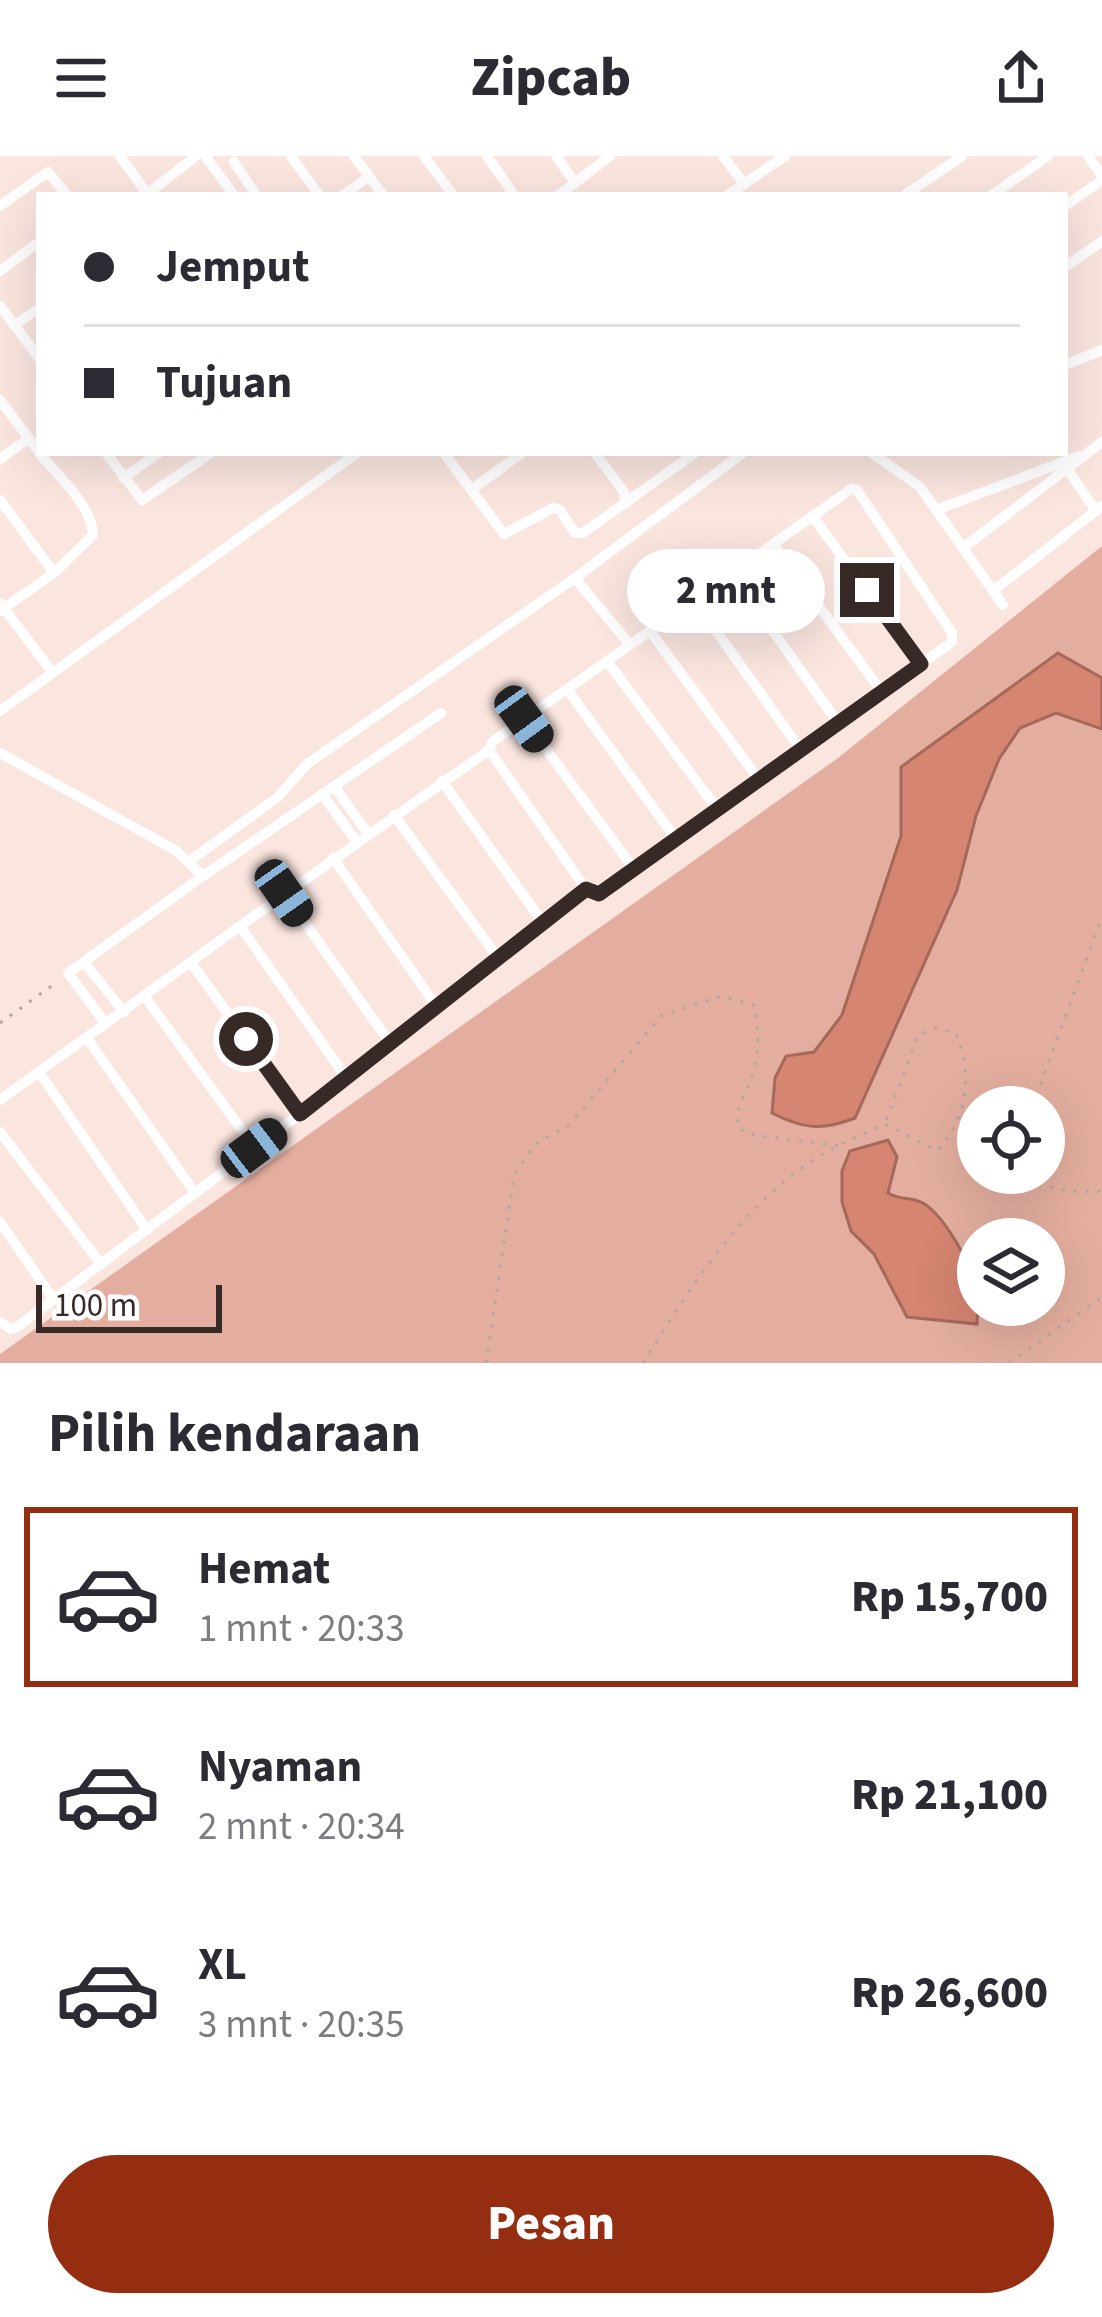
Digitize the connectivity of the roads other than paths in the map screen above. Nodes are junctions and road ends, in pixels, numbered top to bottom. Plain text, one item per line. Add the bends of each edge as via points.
1 (120, 156) edge
2 (200, 156) edge
3 (292, 156) edge
4 (354, 156) edge
5 (424, 156) edge
6 (487, 156) edge
7 (556, 156) edge
8 (610, 156) edge
9 (723, 156) edge
10 (785, 156) edge
11 (1048, 156) edge
12 (1088, 156) edge
13 (238, 159) edge
14 (953, 159) edge
15 (219, 173) junction
16 (369, 177) junction
17 (1102, 178) edge
18 (575, 183) junction
19 (744, 184) junction
20 (64, 192) edge
21 (145, 192) edge
22 (151, 192) edge
23 (232, 192) edge
24 (254, 192) edge
25 (318, 192) edge
26 (347, 192) edge
27 (381, 192) edge
28 (450, 192) edge
29 (512, 192) edge
30 (563, 192) edge
31 (732, 192) edge
32 (913, 192) edge
33 (996, 192) edge
34 (1068, 204) edge
35 (0, 206) edge
36 (1102, 241) edge
37 (36, 244) edge
38 (1068, 265) edge
39 (0, 271) edge
40 (0, 306) edge
41 (36, 310) edge
42 (15, 326) junction
43 (1102, 350) edge
44 (36, 354) edge
45 (1068, 363) edge
46 (0, 400) edge
47 (28, 439) junction
48 (1102, 442) edge
49 (36, 449) edge
50 (1088, 452) junction
51 (41, 456) edge
52 (108, 456) edge
53 (155, 456) edge
54 (208, 456) edge
55 (446, 456) edge
56 (518, 456) edge
57 (598, 456) edge
58 (668, 456) edge
59 (691, 456) edge
60 (739, 456) edge
61 (876, 456) edge
62 (339, 458) edge
63 (0, 459) edge
64 (676, 467) junction
65 (1068, 470) junction
66 (123, 478) junction
67 (471, 490) junction
68 (0, 500) edge
69 (625, 504) junction
70 (1099, 508) edge
71 (936, 510) junction
72 (812, 517) junction
73 (773, 544) junction
74 (963, 548) junction
75 (54, 573) junction
76 (732, 573) junction
77 (574, 578) junction
78 (993, 591) junction
79 (694, 600) junction
80 (1003, 605) dead end
81 (1, 607) edge
82 (650, 631) junction
83 (630, 645) junction
84 (607, 662) junction
85 (921, 664) junction
86 (52, 672) junction
87 (567, 689) junction
88 (883, 692) junction
89 (0, 711) edge
90 (441, 713) dead end
91 (524, 719) junction
92 (838, 723) junction
93 (489, 750) junction
94 (801, 750) junction
95 (0, 753) edge
96 (759, 780) junction
97 (442, 781) junction
98 (334, 786) junction
99 (322, 794) junction
100 (718, 810) junction
101 (394, 815) junction
102 (362, 838) junction
103 (676, 839) junction
104 (333, 858) junction
105 (188, 862) junction
106 (634, 869) junction
107 (203, 876) junction
108 (586, 889) junction
109 (284, 893) junction
110 (544, 925) junction
111 (240, 926) junction
112 (499, 959) junction
113 (84, 962) junction
114 (192, 964) junction
115 (145, 997) junction
116 (437, 1007) junction
117 (124, 1012) junction
118 (106, 1024) junction
119 (87, 1038) junction
120 (390, 1043) junction
121 (39, 1072) junction
122 (347, 1074) junction
123 (0, 1100) edge
124 (300, 1114) junction
125 (0, 1132) edge
126 (254, 1148) junction
127 (195, 1193) junction
128 (0, 1222) edge
129 (147, 1230) junction
130 (101, 1264) junction
131 (54, 1300) junction
132 (0, 1322) edge

1 - 21 street
2 - 15 street
2 - 22 street
3 - 25 street
4 - 16 street
5 - 28 street
6 - 29 street
7 - 18 street
8 - 18 street
9 - 19 street
10 - 19 street
11 - 33 street
12 - 17 street
13 - 15 street
13 - 24 street
14 - 32 street
15 - 23 street
16 - 26 street
16 - 27 street
17 - 34 street
18 - 30 street
19 - 31 street
20 - 35 street via 46,172
36 - 38 street
37 - 39 street
40 - 42 street
41 - 42 street
42 - 44 street
43 - 45 street
46 - 47 street
47 - 49 street
47 - 63 street
48 - 50 street
50 - 65 street
50 - 71 street
51 - 75 street via 93,524 86,545
52 - 66 street
53 - 66 street
54 - 66 street via 142,500
55 - 67 street
56 - 67 street
57 - 69 street
58 - 64 street
59 - 64 street
60 - 77 street
61 - 71 street via 920,487
62 - 86 street
64 - 69 street
65 - 70 street
65 - 74 street
67 - 69 street via 503,534 553,508 580,534
68 - 75 street
70 - 78 street
71 - 74 street
72 - 73 street
72 - 85 street
72 - 85 street via 856,490 952,633 952,642
73 - 76 street
73 - 88 street
74 - 78 street
75 - 81 street
76 - 79 street
76 - 92 street
77 - 83 street
77 - 105 street via 307,764 278,797
78 - 80 street
79 - 82 street
79 - 94 street
81 - 86 street
82 - 83 street
82 - 96 street
83 - 84 street
84 - 87 street
84 - 100 street
85 - 88 street
86 - 89 street
87 - 91 street
87 - 103 street
88 - 92 street
90 - 98 street
91 - 93 street
91 - 106 street
92 - 94 street
93 - 97 street
93 - 108 street
94 - 96 street
95 - 105 street
96 - 100 street
97 - 101 street
97 - 110 street
98 - 99 street
98 - 102 street
99 - 102 street
99 - 107 street
100 - 103 street
101 - 102 street
101 - 112 street
102 - 104 street
103 - 106 street
104 - 109 street
104 - 116 street
105 - 107 street
106 - 108 street via 599,894
107 - 113 street
108 - 110 street
109 - 111 street
109 - 120 street
110 - 112 street
111 - 114 street
111 - 122 street
112 - 116 street
113 - 117 street
113 - 118 street via 68,974
114 - 115 street
114 - 124 street
115 - 117 street
115 - 126 street
116 - 120 street
117 - 118 street
118 - 119 street
119 - 121 street
119 - 127 street
120 - 122 street
121 - 123 street
121 - 129 street
122 - 124 street
124 - 126 street
125 - 130 street
126 - 127 street
127 - 129 street
128 - 131 street
129 - 130 street
130 - 131 street
131 - 132 street via 17,1328

